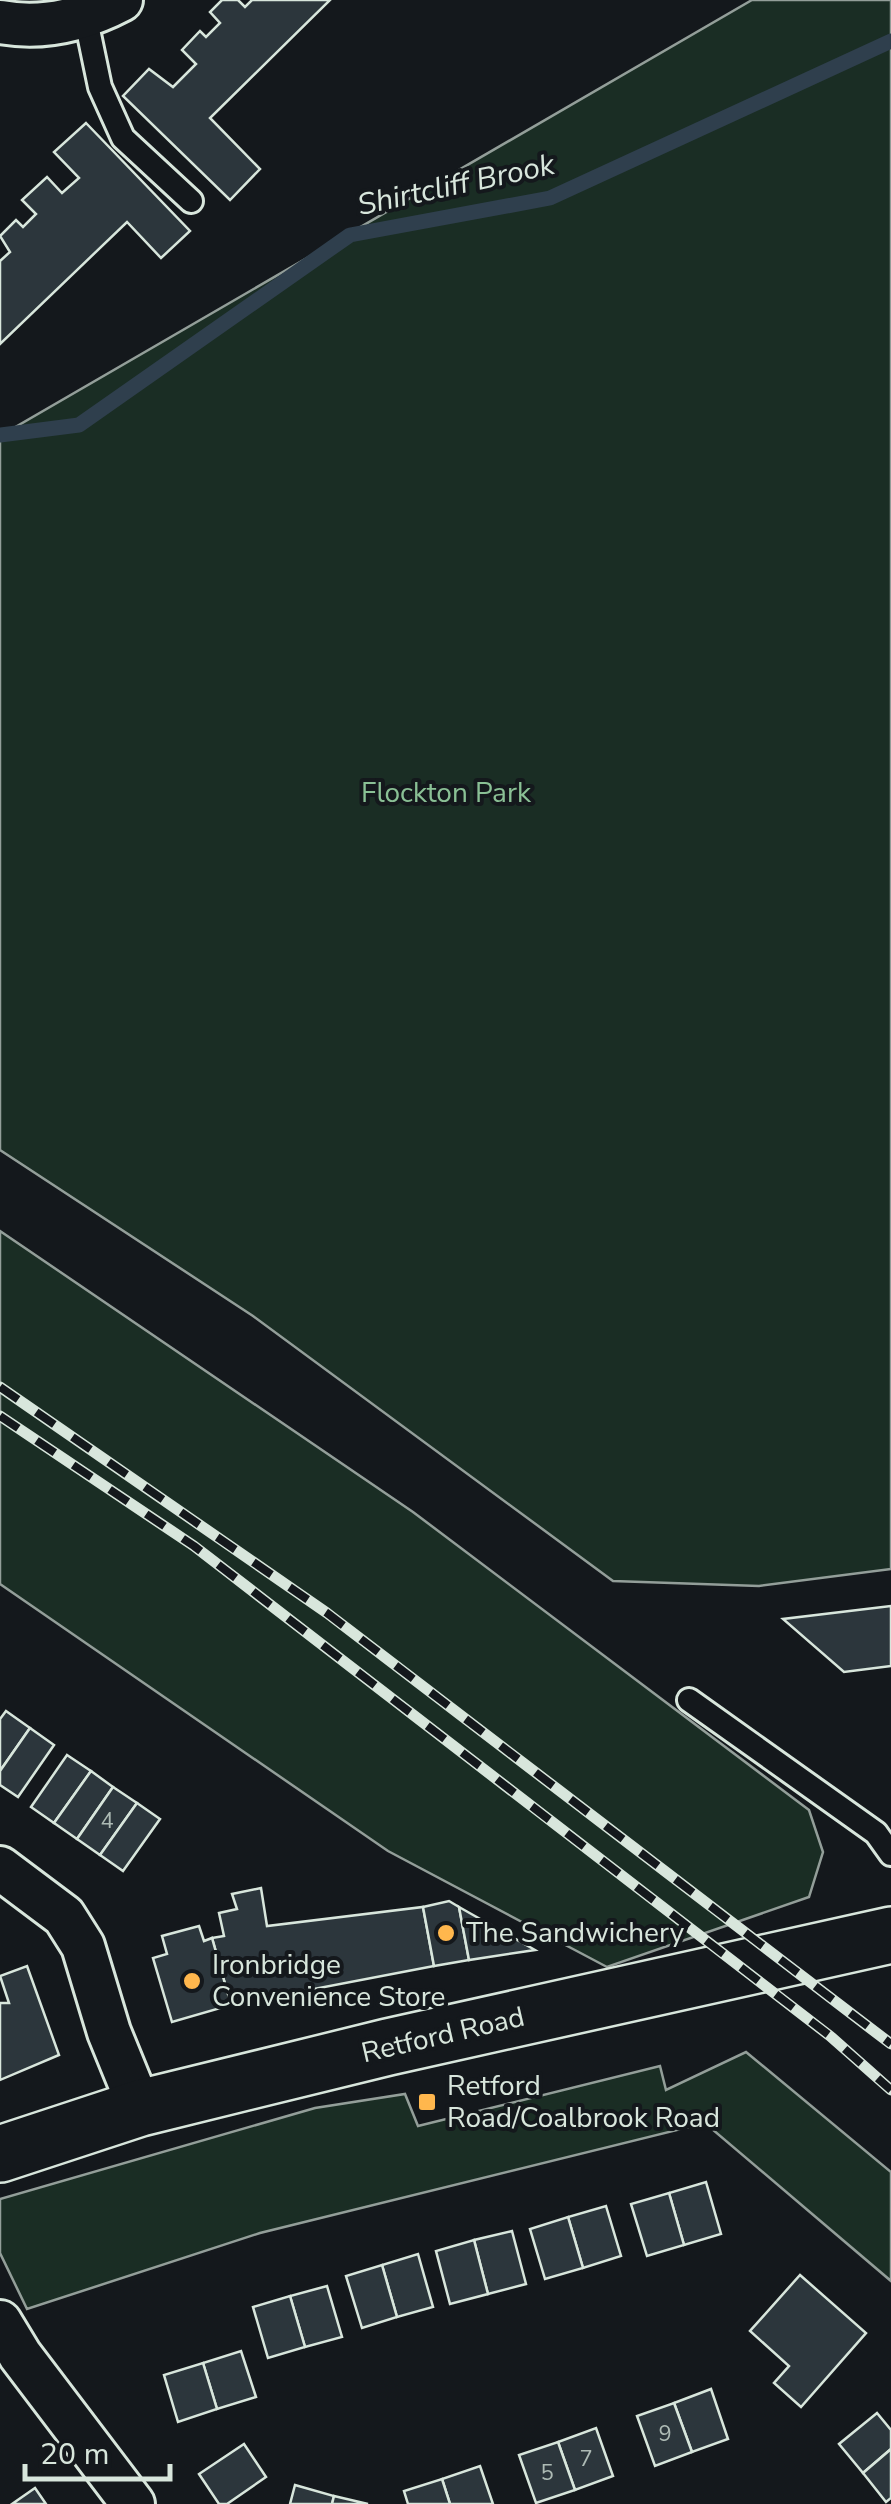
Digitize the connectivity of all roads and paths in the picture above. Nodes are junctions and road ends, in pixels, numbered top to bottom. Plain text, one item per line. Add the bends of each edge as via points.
1 (103, 8) edge
2 (0, 22) edge
3 (191, 200) dead end
4 (690, 1700) dead end
5 (891, 1854) edge
6 (0, 1868) edge
7 (891, 1935) edge
8 (140, 2108) junction
9 (0, 2154) edge
10 (0, 2322) edge
11 (132, 2504) edge

1 - 2 street via 38,26
1 - 3 lane via 100,87 122,138
4 - 5 lane via 876,1833
6 - 8 street via 64,1916 83,1946
7 - 8 main road, Retford Road
8 - 9 main road, Retford Road
10 - 11 street

